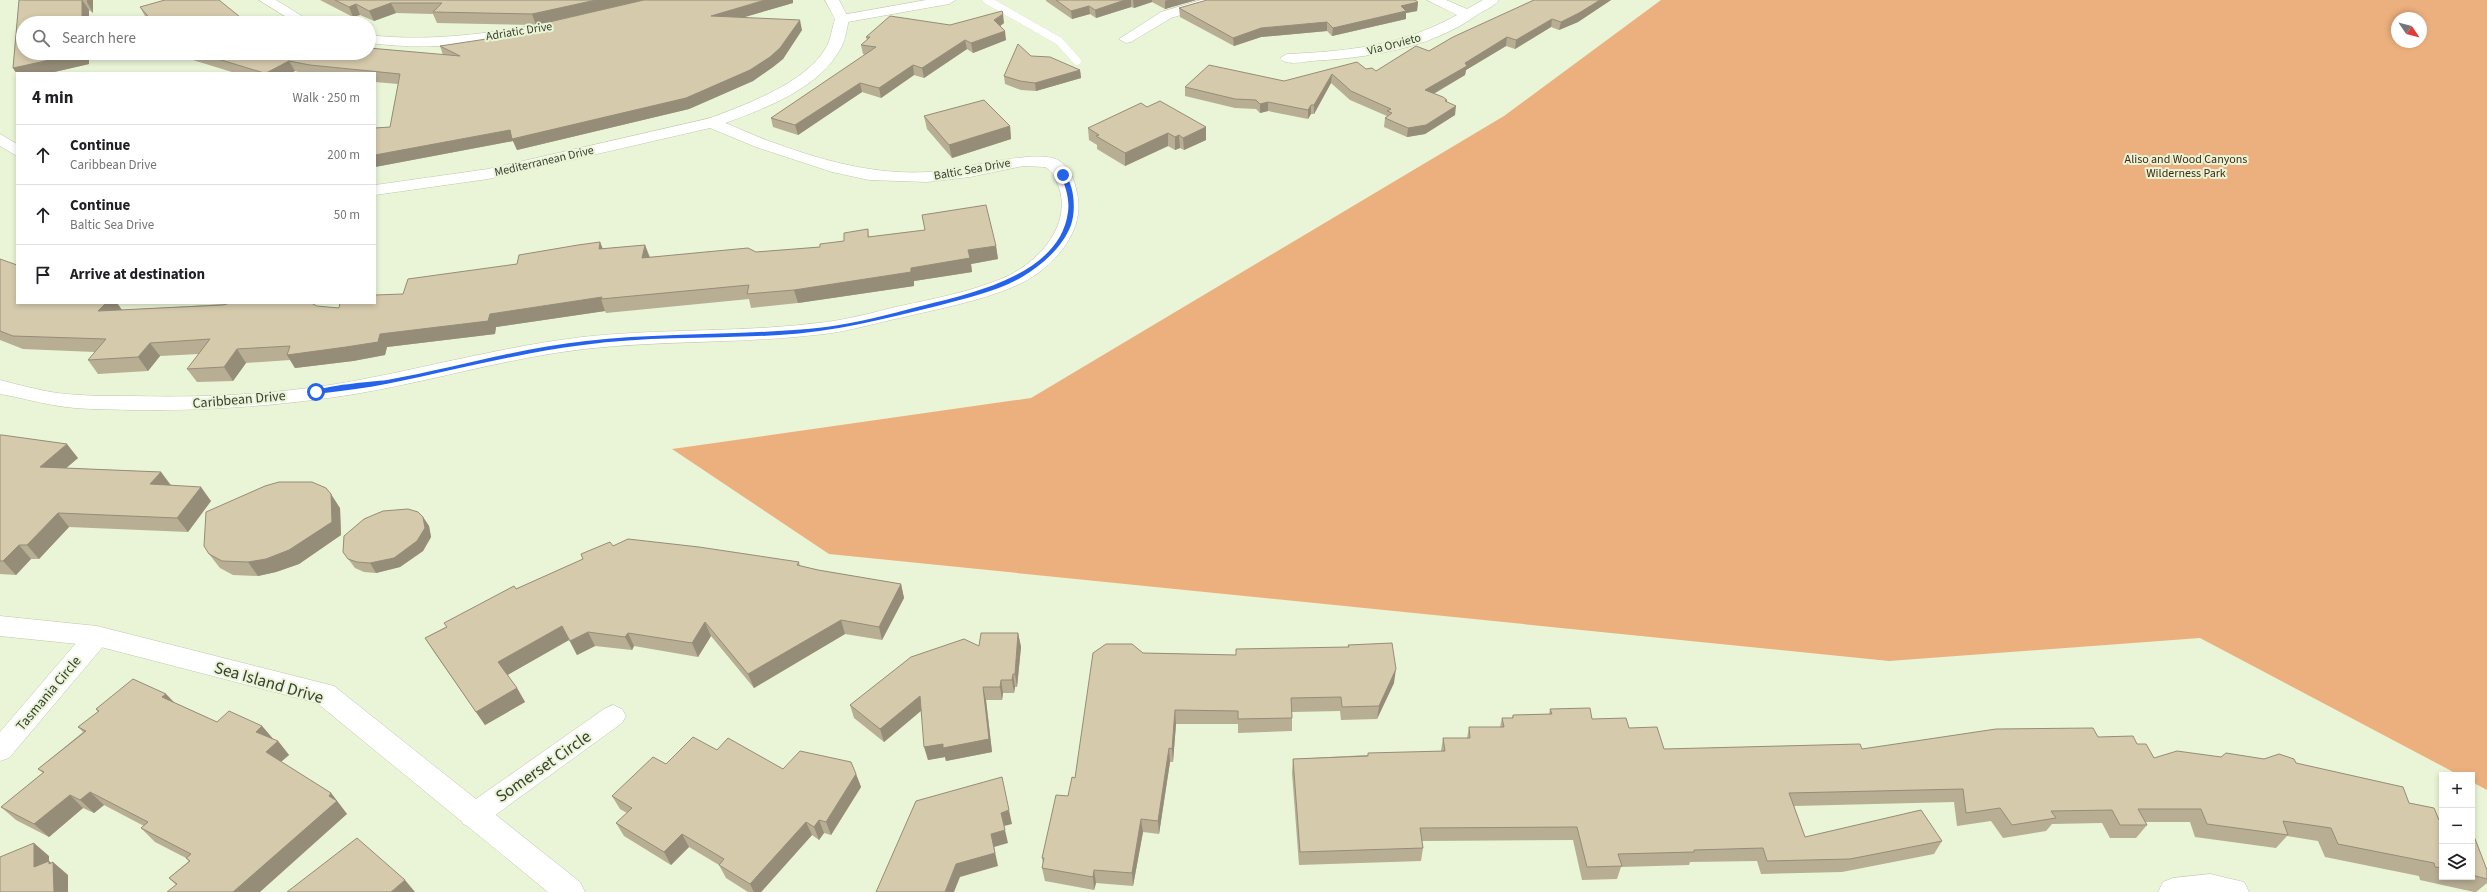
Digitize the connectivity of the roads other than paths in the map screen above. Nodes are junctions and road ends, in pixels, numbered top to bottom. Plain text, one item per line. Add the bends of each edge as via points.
1 (266, 0) edge
2 (832, 0) edge
3 (949, 0) edge
4 (988, 0) edge
5 (1215, 0) edge
6 (1434, 0) edge
7 (1492, 0) edge
8 (294, 16) edge
9 (1469, 16) junction
10 (589, 18) edge
11 (842, 19) junction
12 (376, 39) edge
13 (1126, 39) dead end
14 (1287, 58) dead end
15 (1077, 61) dead end
16 (712, 122) junction
17 (0, 139) edge
18 (16, 150) edge
19 (376, 190) edge
20 (1038, 263) joint
21 (0, 387) edge
22 (0, 626) edge
23 (97, 636) junction
24 (613, 716) dead end
25 (0, 750) edge
26 (473, 816) junction
27 (570, 892) edge
28 (2173, 892) edge
29 (2234, 892) edge

1 - 8 street
2 - 11 street
3 - 11 street
4 - 15 lane via 1059,40
5 - 13 street via 1166,15
6 - 9 street
7 - 9 street, Via Orvieto
9 - 14 street, Via Orvieto via 1420,38 1355,53
10 - 12 street, Adriatic Drive via 528,31 471,39 425,42
11 - 16 street via 833,48 807,76 763,104
16 - 19 street, Mediterranean Drive via 488,174
16 - 20 street, Baltic Sea Drive via 762,144 838,169 869,174 941,176 1032,160 1055,165 1063,175 1068,188 1070,218 1057,245
17 - 18 street
20 - 21 street, Caribbean Drive via 992,289 849,325 779,333 585,342 389,381 316,392 180,404 105,404 54,399
22 - 23 street, Sea Island Drive
23 - 25 street, Tasmania Circle
23 - 26 street, Sea Island Drive via 325,694
24 - 26 street, Somerset Circle
26 - 27 street, Sea Island Drive
28 - 29 street via 2210,888

